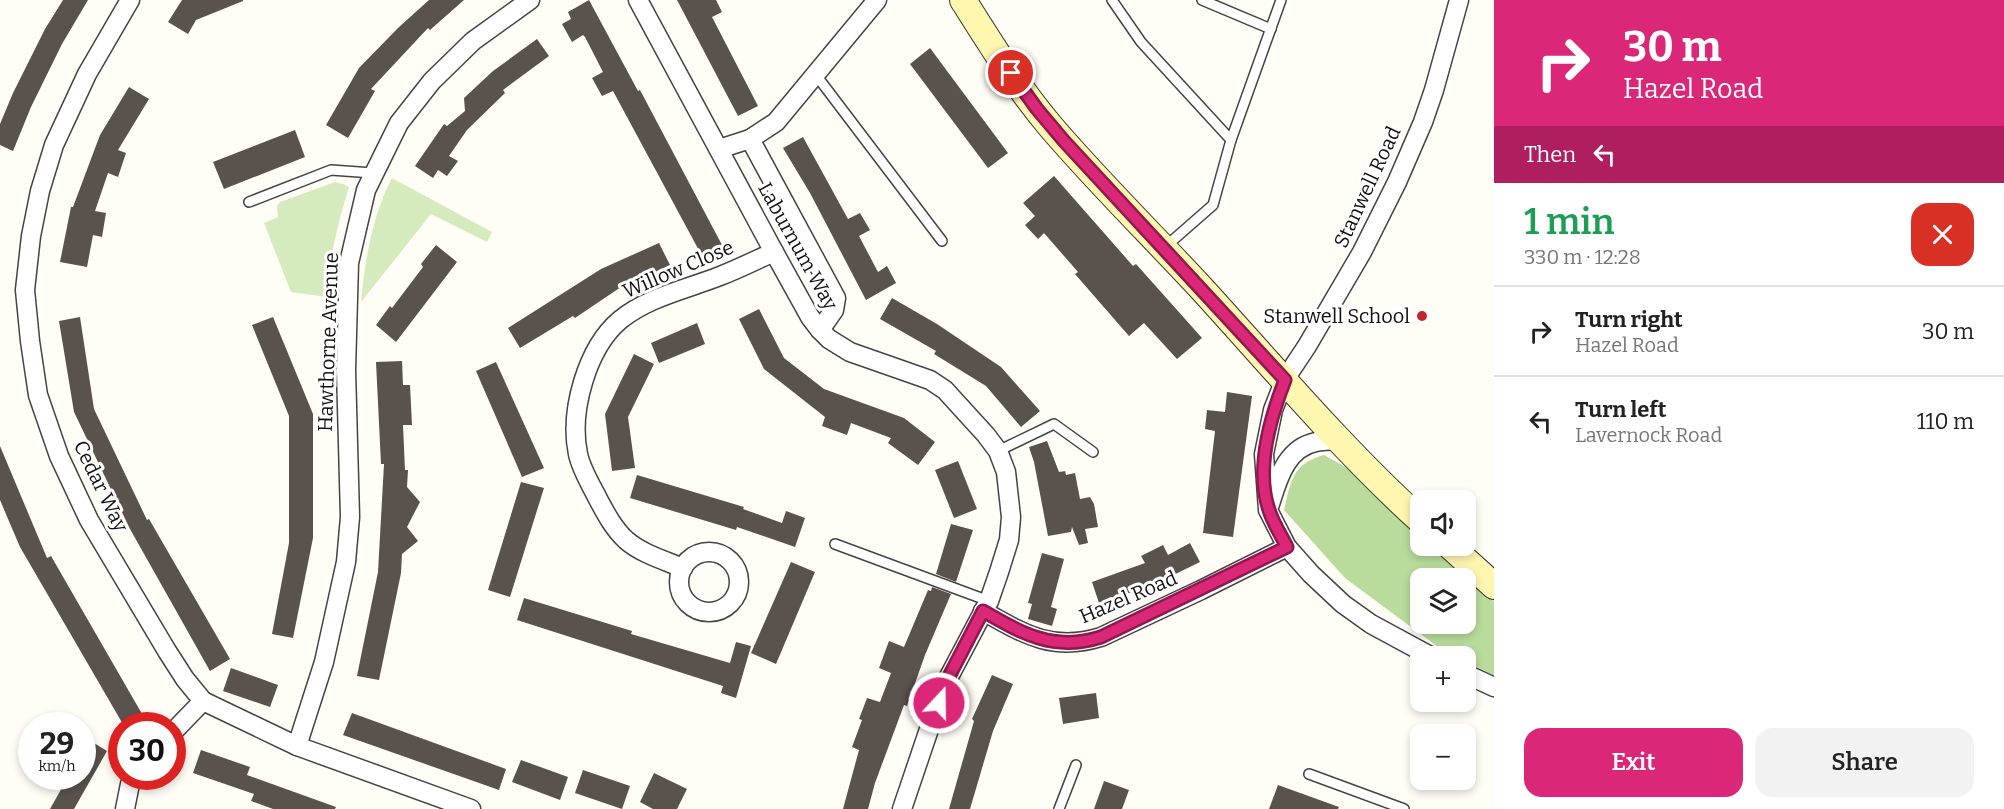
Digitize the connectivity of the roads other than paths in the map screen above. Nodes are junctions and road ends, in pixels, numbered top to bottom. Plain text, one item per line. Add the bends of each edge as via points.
1 (130, 0) edge
2 (530, 0) edge
3 (638, 0) edge
4 (877, 0) edge
5 (963, 0) edge
6 (1112, 0) edge
7 (1202, 0) edge
8 (1281, 0) edge
9 (1459, 0) edge
10 (1271, 28) junction
11 (816, 75) junction
12 (750, 139) junction
13 (1231, 140) junction
14 (719, 149) junction
15 (373, 173) junction
16 (249, 202) dead end
17 (942, 241) dead end
18 (1163, 249) junction
19 (774, 252) junction
20 (820, 330) junction
21 (1285, 380) junction
22 (1341, 440) junction
23 (998, 451) junction
24 (1093, 452) dead end
25 (1268, 510) junction
26 (1410, 511) edge
27 (835, 544) dead end
28 (1287, 547) junction
29 (1461, 556) edge
30 (683, 568) dead end
31 (1494, 586) edge
32 (986, 606) junction
33 (1412, 646) edge
34 (1476, 679) edge
35 (1494, 687) edge
36 (203, 701) junction
37 (186, 719) edge
38 (297, 746) junction
39 (1076, 765) dead end
40 (1309, 774) dead end
41 (129, 790) edge
42 (125, 809) edge
43 (471, 809) edge
44 (902, 809) edge
45 (1059, 809) edge
46 (1404, 809) edge

1 - 36 street, Cedar Way via 87,74 46,170 33,225 25,290 30,342 38,395 59,456 89,520 167,651
2 - 15 street, Hawthorne Avenue via 473,40 432,81 399,123
3 - 14 street, Laburnum Way
4 - 11 street
5 - 18 main road via 1037,109
6 - 13 lane via 1141,42
7 - 10 lane
8 - 10 lane
9 - 21 street, Stanwell Road via 1434,90 1397,182 1348,278
10 - 13 lane
11 - 12 street via 776,122
11 - 17 lane
12 - 14 street
12 - 20 street via 836,298 834,310
13 - 18 lane via 1213,205
14 - 19 street, Laburnum Way
15 - 16 lane via 331,171
15 - 38 street, Hawthorne Avenue via 349,263 346,370 350,517 346,561 324,662
18 - 21 main road
19 - 20 street, Laburnum Way
19 - 30 street, Willow Close via 631,312 609,331 582,385 576,418 578,456 607,517 639,550
20 - 23 street, Laburnum Way via 850,352 930,380 945,390
21 - 22 main road
21 - 25 street, Stanwell Road via 1273,410 1264,454
22 - 25 street via 1315,442 1298,450 1286,463
22 - 26 main road
23 - 24 lane via 1054,424
23 - 32 street, Laburnum Way via 1006,472 1011,517 1009,540
25 - 28 street
27 - 32 lane
28 - 32 street, Hazel Road via 1085,642 1065,643 1023,634
28 - 33 street via 1343,604
29 - 31 main road
32 - 44 street via 943,688
34 - 35 street
36 - 37 street
36 - 38 street, Cedar Way
38 - 43 street, Cedar Way
39 - 45 lane
40 - 46 lane
41 - 42 street

